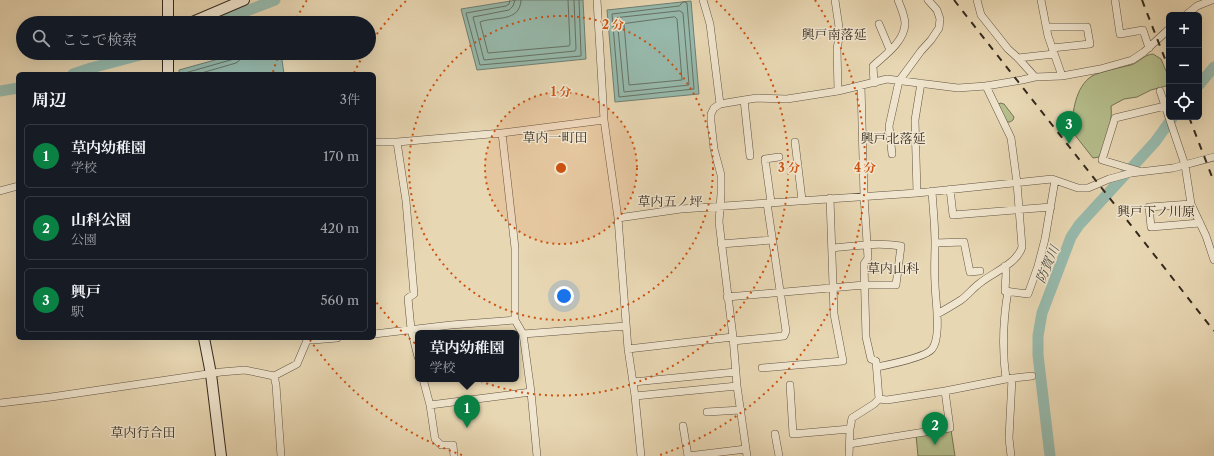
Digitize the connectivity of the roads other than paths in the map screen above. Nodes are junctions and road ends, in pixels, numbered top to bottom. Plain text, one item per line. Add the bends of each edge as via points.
1 (168, 0) edge
2 (244, 0) edge
3 (598, 0) edge
4 (703, 0) edge
5 (835, 0) edge
6 (899, 0) edge
7 (928, 0) edge
8 (977, 0) edge
9 (1041, 0) edge
10 (1115, 0) edge
11 (1212, 0) edge
12 (1190, 12) edge
13 (168, 16) edge
14 (206, 16) edge
15 (879, 24) dead end
16 (1046, 27) junction
17 (1166, 32) edge
18 (1149, 48) junction
19 (890, 50) junction
20 (1053, 51) junction
21 (1018, 58) junction
22 (168, 60) edge
23 (168, 72) edge
24 (1062, 76) junction
25 (1035, 77) junction
26 (899, 80) junction
27 (874, 83) junction
28 (921, 83) junction
29 (861, 86) junction
30 (986, 86) junction
31 (838, 91) junction
32 (1160, 91) dead end
33 (744, 100) junction
34 (720, 104) junction
35 (1165, 106) junction
36 (604, 120) junction
37 (502, 133) junction
38 (376, 142) edge
39 (397, 142) junction
40 (795, 142) dead end
41 (892, 154) dead end
42 (750, 156) dead end
43 (779, 157) dead end
44 (1214, 157) edge
45 (1185, 165) junction
46 (1142, 172) junction
47 (1055, 180) junction
48 (1017, 183) junction
49 (16, 187) edge
50 (950, 189) junction
51 (0, 191) edge
52 (932, 191) junction
53 (917, 193) junction
54 (864, 196) junction
55 (830, 198) junction
56 (802, 200) junction
57 (769, 202) junction
58 (1191, 204) junction
59 (719, 206) junction
60 (1051, 207) junction
61 (1019, 209) junction
62 (618, 218) junction
63 (1200, 223) junction
64 (772, 240) junction
65 (935, 243) junction
66 (721, 244) junction
67 (867, 244) junction
68 (832, 248) junction
69 (1214, 260) edge
70 (1005, 266) junction
71 (980, 271) dead end
72 (864, 285) junction
73 (834, 288) junction
74 (1008, 291) junction
75 (780, 292) junction
76 (728, 297) junction
77 (937, 314) junction
78 (515, 320) junction
79 (626, 326) junction
80 (411, 329) junction
81 (376, 334) edge
82 (523, 334) junction
83 (733, 339) junction
84 (204, 340) edge
85 (308, 340) edge
86 (415, 345) edge
87 (628, 350) junction
88 (877, 367) junction
89 (762, 368) dead end
90 (736, 372) junction
91 (211, 374) junction
92 (274, 376) junction
93 (1032, 376) dead end
94 (1009, 379) junction
95 (424, 382) edge
96 (633, 382) junction
97 (790, 385) dead end
98 (737, 386) junction
99 (945, 391) junction
100 (531, 392) junction
101 (635, 396) junction
102 (879, 399) junction
103 (0, 404) edge
104 (430, 405) junction
105 (740, 410) junction
106 (707, 412) dead end
107 (682, 426) dead end
108 (850, 429) junction
109 (775, 434) dead end
110 (849, 444) junction
111 (746, 453) edge
112 (221, 456) edge
113 (281, 456) edge
114 (454, 456) edge
115 (537, 456) edge
116 (641, 456) edge
117 (688, 456) edge
118 (779, 456) edge
119 (849, 456) edge
120 (1011, 456) edge

1 - 13 street
2 - 14 street
3 - 36 street
4 - 34 street via 710,24
5 - 31 street via 840,34 837,48
6 - 19 street via 905,24 897,44
7 - 26 street via 937,10 940,19 938,28 932,40
8 - 21 street via 981,15
9 - 16 street
10 - 18 street via 1120,34 1142,30
11 - 12 street
15 - 19 street
16 - 20 street
16 - 20 street via 1087,27 1090,44
17 - 18 street
18 - 24 street via 1132,60
19 - 27 street via 873,66
20 - 21 street
20 - 24 street
21 - 25 street
22 - 23 street
24 - 25 street
25 - 30 street
26 - 27 street via 887,79
26 - 28 street
26 - 41 street via 889,126
27 - 29 street
28 - 30 street via 958,88
28 - 53 street via 915,120
29 - 31 street
29 - 54 street
30 - 48 street via 1011,138
31 - 33 street via 787,99
32 - 35 street
33 - 34 street
33 - 42 street
34 - 59 street via 711,114 714,149 721,175
35 - 45 street
35 - 46 street via 1115,118 1102,160
36 - 37 street
36 - 62 street
37 - 39 street
37 - 78 street via 515,248
38 - 39 street
39 - 80 street via 406,201 414,294 408,298
40 - 56 street
43 - 57 street via 765,159
44 - 45 street
45 - 46 street
45 - 58 street
46 - 47 street via 1119,176 1088,188 1078,188
47 - 48 street
47 - 60 street
48 - 50 street
48 - 61 street
49 - 51 street
50 - 52 street
50 - 61 street via 953,215
52 - 53 street
52 - 65 street
53 - 54 street
54 - 55 street
54 - 67 street
55 - 56 street
55 - 68 street
56 - 57 street
57 - 59 street
57 - 64 street
58 - 63 street
58 - 63 street via 1149,207 1151,227
59 - 62 street
59 - 66 street
60 - 61 street
60 - 74 street via 1040,259 1028,294
61 - 70 street via 1022,247
62 - 79 street
63 - 69 street
64 - 66 street
64 - 75 street
65 - 71 street via 964,242 970,272
65 - 77 street via 934,283
66 - 76 street
67 - 68 street
67 - 72 street via 868,258 864,264
67 - 72 street via 901,246 896,285
68 - 73 street
70 - 74 street via 1005,291
70 - 77 street
72 - 73 street
72 - 88 street via 866,337 871,359 876,361
73 - 75 street
73 - 89 street via 834,314 843,360
74 - 94 street via 1005,309 1004,365
75 - 76 street
75 - 83 street via 786,331 784,336
76 - 83 street
77 - 88 street via 938,325 933,349 905,361
78 - 80 street
78 - 82 street
79 - 82 street
79 - 87 street
80 - 81 street
80 - 86 street
82 - 100 street
83 - 87 street
83 - 90 street
84 - 91 street
85 - 92 street via 297,364
87 - 96 street
88 - 102 street
90 - 96 street
90 - 98 street
91 - 92 street via 245,370
91 - 103 street
91 - 112 street
92 - 113 street
93 - 94 street
94 - 99 street
94 - 120 street
95 - 104 street
96 - 101 street
97 - 108 street via 793,434
98 - 101 street
98 - 105 street
99 - 102 street
99 - 110 street via 950,428
100 - 104 street
100 - 115 street
101 - 116 street
102 - 108 street via 852,418
104 - 114 street via 435,439 440,446 453,445
105 - 106 street
105 - 111 street
107 - 117 street
108 - 110 street
109 - 118 street
110 - 119 street
111 - 117 street

